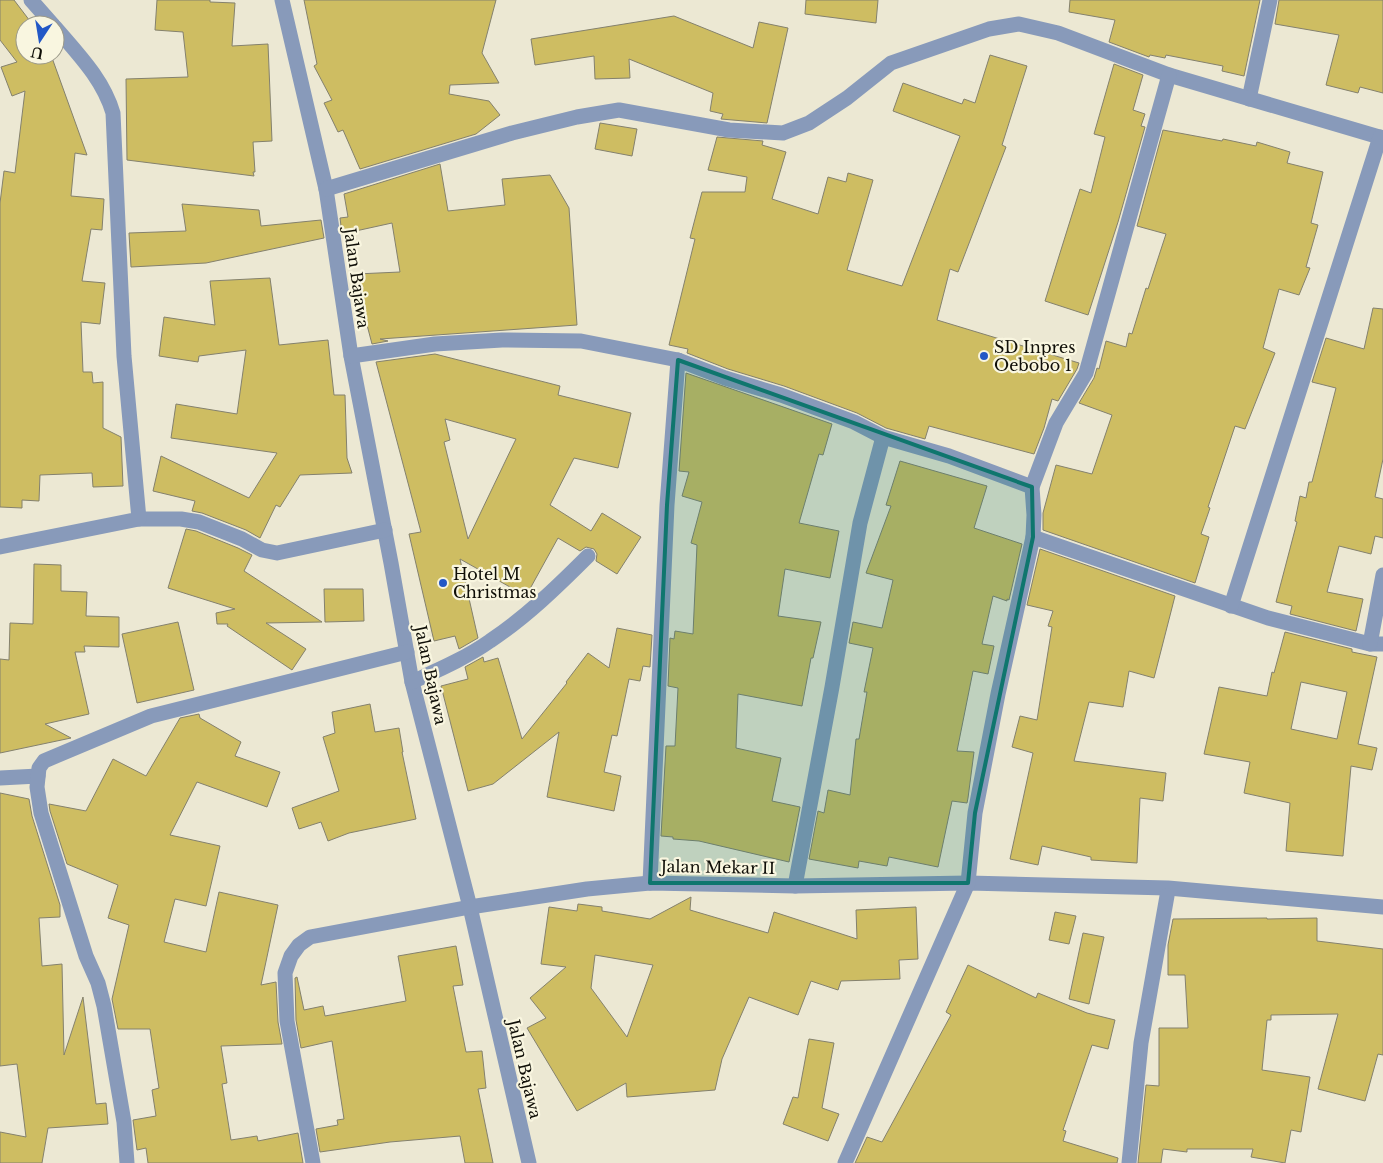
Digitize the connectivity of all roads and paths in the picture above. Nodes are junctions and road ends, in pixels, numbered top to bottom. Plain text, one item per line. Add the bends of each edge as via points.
1 (31, 0) edge
2 (282, 0) edge
3 (1270, 0) edge
4 (44, 15) edge
5 (65, 39) edge
6 (1169, 75) junction
7 (1249, 99) junction
8 (1381, 138) edge
9 (326, 189) junction
10 (351, 356) junction
11 (678, 360) junction
12 (883, 437) junction
13 (1032, 487) junction
14 (139, 519) junction
15 (385, 530) junction
16 (1033, 537) junction
17 (0, 547) edge
18 (588, 556) dead end
19 (1383, 575) edge
20 (1231, 606) junction
21 (1376, 644) edge
22 (407, 652) junction
23 (412, 682) junction
24 (38, 776) junction
25 (0, 778) edge
26 (650, 883) junction
27 (968, 883) junction
28 (795, 886) junction
29 (1167, 896) dead end
30 (1383, 906) edge
31 (470, 907) junction
32 (127, 1163) edge
33 (314, 1163) edge
34 (529, 1163) edge
35 (845, 1163) edge
36 (1129, 1163) edge

1 - 4 street
2 - 9 street, Jalan Bajawa
3 - 7 street
5 - 14 street via 92,70 114,113 124,356
6 - 7 street
6 - 9 street via 1058,33 1019,24 989,29 891,63 809,123 783,133 729,130 619,110 512,133
6 - 13 street via 1086,372 1056,423
7 - 8 street
8 - 20 street
9 - 10 street, Jalan Bajawa
10 - 11 street via 435,344 545,340 581,341
10 - 15 street, Jalan Bajawa
11 - 12 street via 854,422
11 - 26 street via 667,505
12 - 13 street via 949,456
12 - 28 street via 860,523
13 - 16 street
14 - 15 street via 199,522 262,550 277,553
14 - 17 street
15 - 22 street, Jalan Bajawa
16 - 20 street
16 - 27 street via 975,812
18 - 23 street via 552,593 489,642
19 - 21 street
20 - 21 street
22 - 23 street, Jalan Bajawa
22 - 24 street via 151,716 44,761
23 - 31 street, Jalan Bajawa
24 - 25 street
24 - 32 street via 41,813 104,1006 124,1122
26 - 28 street, Jalan Mekar II
26 - 31 street, Jalan Mekar II
27 - 28 street, Jalan Mekar II
27 - 30 street, Jalan Mekar II via 1168,888
27 - 35 street
29 - 36 street via 1141,1043
31 - 33 street, Jalan Mekar II via 310,937 291,956 285,973 287,1021
31 - 34 street, Jalan Bajawa

